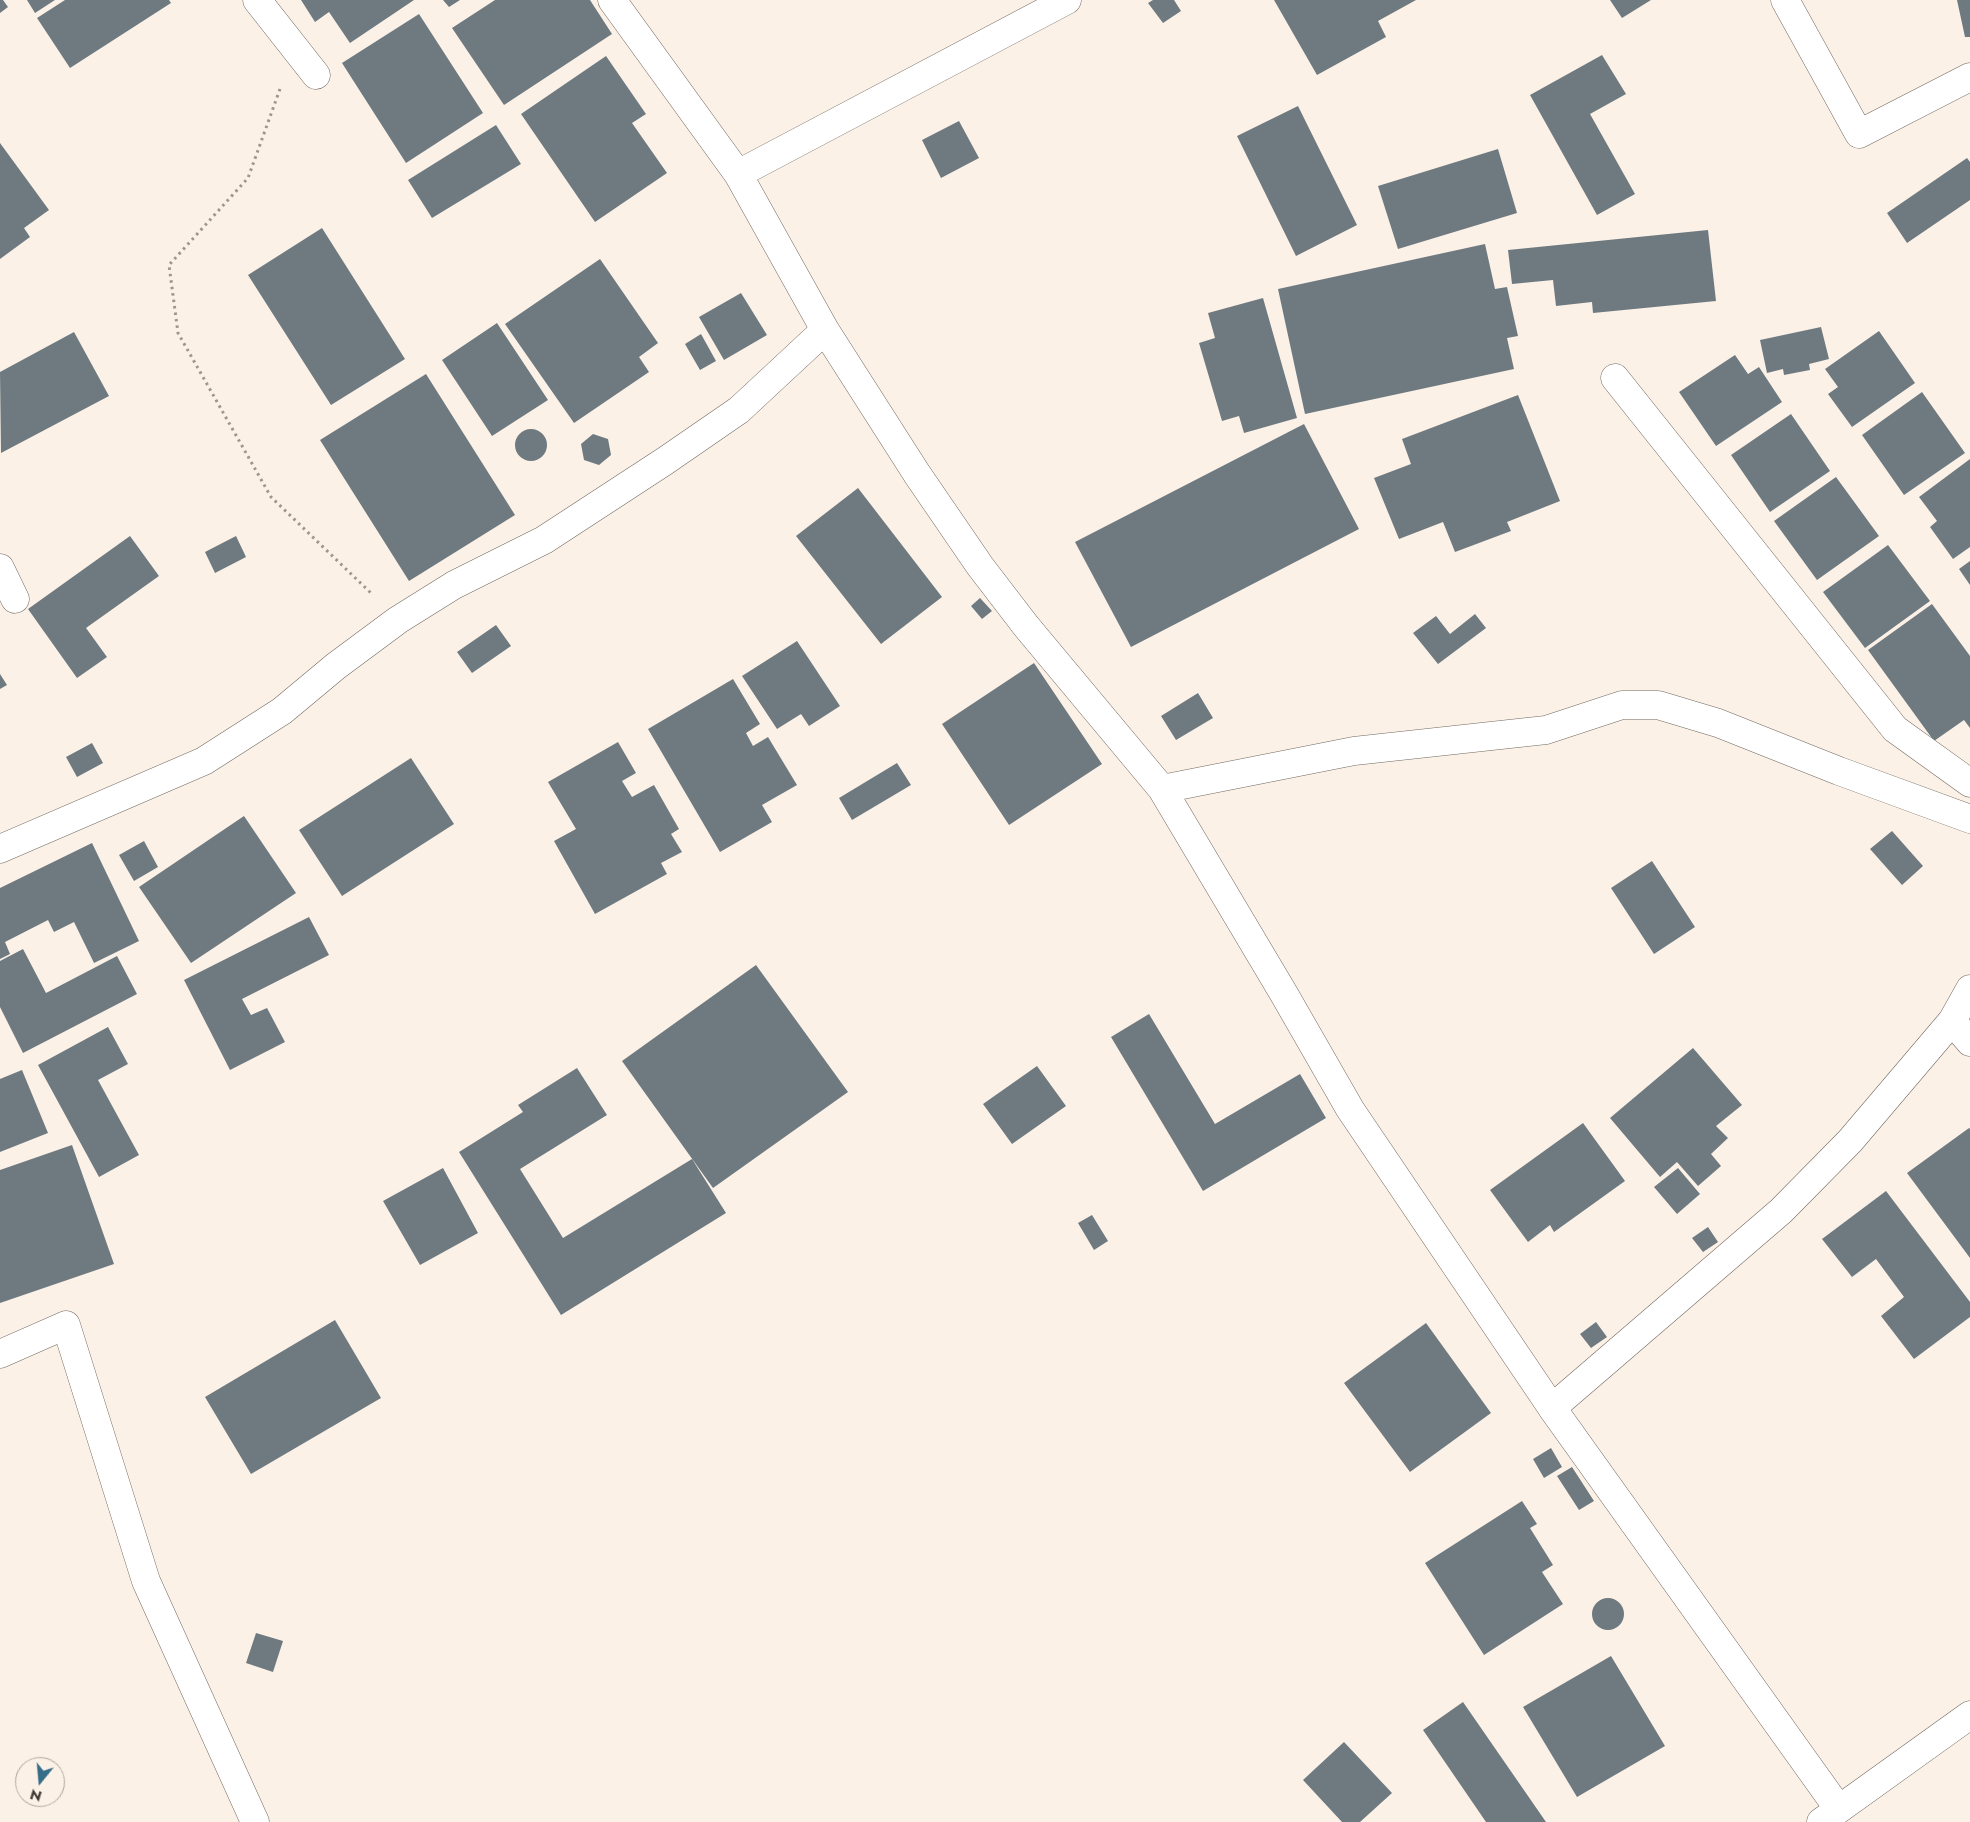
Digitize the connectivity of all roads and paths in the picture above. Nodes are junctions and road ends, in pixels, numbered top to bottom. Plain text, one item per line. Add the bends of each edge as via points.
1 (257, 0) edge
2 (612, 0) edge
3 (1067, 0) edge
4 (1785, 0) edge
5 (295, 48) junction
6 (316, 75) dead end
7 (1970, 78) edge
8 (738, 174) junction
9 (825, 330) junction
10 (1616, 378) dead end
11 (0, 568) edge
12 (16, 599) dead end
13 (398, 620) junction
14 (1970, 783) edge
15 (1162, 789) junction
16 (1970, 819) edge
17 (0, 849) edge
18 (1970, 990) edge
19 (1952, 1022) junction
20 (1970, 1042) edge
21 (0, 1354) edge
22 (1552, 1408) junction
23 (1970, 1715) edge
24 (1829, 1815) edge
25 (255, 1822) edge

1 - 5 street
2 - 8 street
3 - 8 street
4 - 7 street via 1859,134
5 - 6 street
5 - 13 path via 248,178 169,265 178,333 271,496
8 - 9 street
9 - 13 street via 739,410 665,461 544,540 454,585
9 - 15 street via 980,566
10 - 14 street via 1895,729
11 - 12 street
13 - 17 street via 282,711 204,761
15 - 16 street via 1354,751 1546,730 1622,705 1658,705 1718,723
15 - 22 street via 1350,1109
18 - 19 street
19 - 20 street
19 - 22 street via 1850,1141 1781,1211
21 - 25 street via 66,1325 146,1581
22 - 24 street
23 - 24 street

